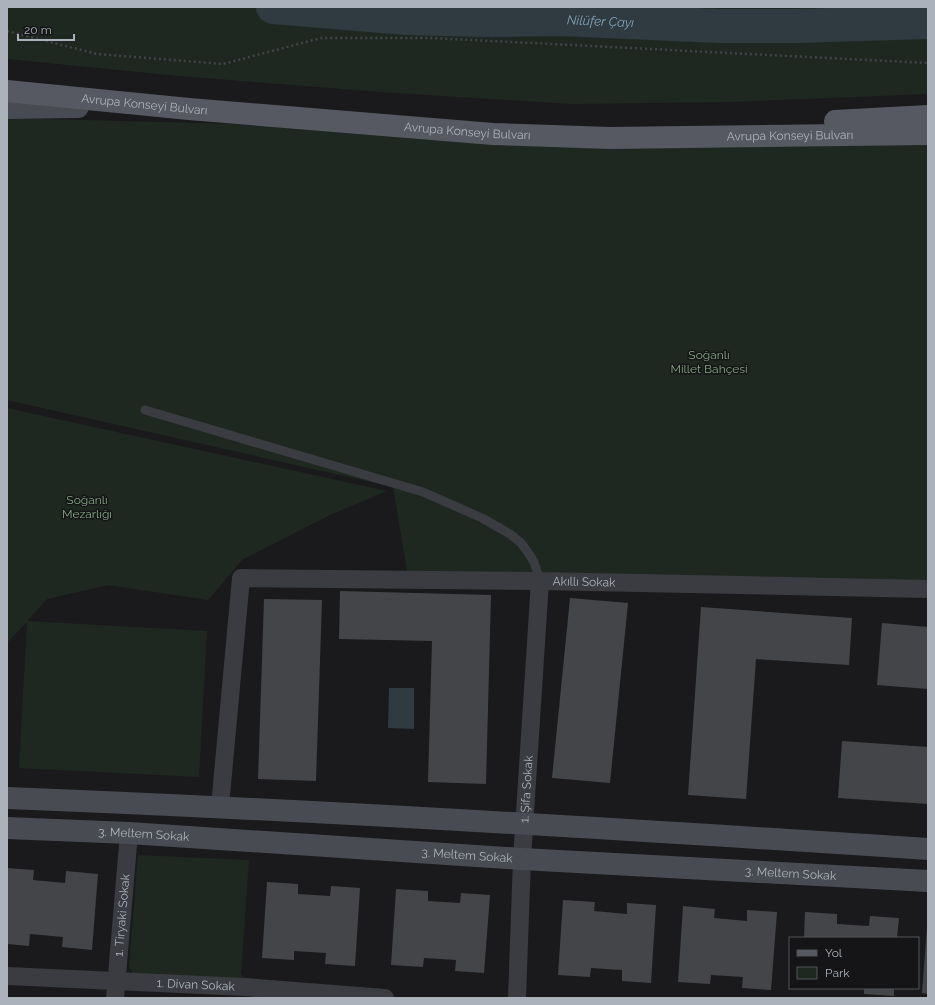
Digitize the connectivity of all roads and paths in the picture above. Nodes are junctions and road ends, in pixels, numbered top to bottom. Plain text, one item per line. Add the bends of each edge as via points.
1 (7, 31) edge
2 (928, 63) edge
3 (7, 91) edge
4 (7, 108) edge
5 (189, 109) junction
6 (928, 116) edge
7 (928, 134) edge
8 (719, 136) junction
9 (145, 410) dead end
10 (540, 581) junction
11 (928, 589) edge
12 (7, 798) edge
13 (220, 806) junction
14 (525, 823) junction
15 (7, 828) edge
16 (129, 833) junction
17 (928, 849) edge
18 (522, 858) junction
19 (928, 881) edge
20 (7, 976) edge
21 (116, 990) edge
22 (244, 993) edge
23 (385, 998) edge
24 (517, 998) edge

1 - 2 path via 97,54 223,64 321,38 415,38
3 - 5 main road, Avrupa Konseyi Bulvarı
4 - 5 street via 54,106
5 - 8 main road, Avrupa Konseyi Bulvarı via 493,134 610,138
6 - 8 main road via 852,119
7 - 8 main road, Avrupa Konseyi Bulvarı
9 - 10 lane via 423,492 482,518 510,534 529,554
10 - 11 street, Akıllı Sokak
10 - 13 street, Akıllı Sokak via 241,578
10 - 14 street, 1. Şifa Sokak
12 - 13 street
13 - 14 street
14 - 17 street
14 - 18 street, 1. Şifa Sokak
15 - 16 street, 3. Meltem Sokak
16 - 18 street, 3. Meltem Sokak
16 - 21 street, 1. Tiryaki Sokak
18 - 19 street, 3. Meltem Sokak
18 - 24 street, 1. Şifa Sokak
20 - 21 street, 1. Divan Sokak
21 - 22 street, 1. Divan Sokak
22 - 23 street, 1. Divan Sokak

